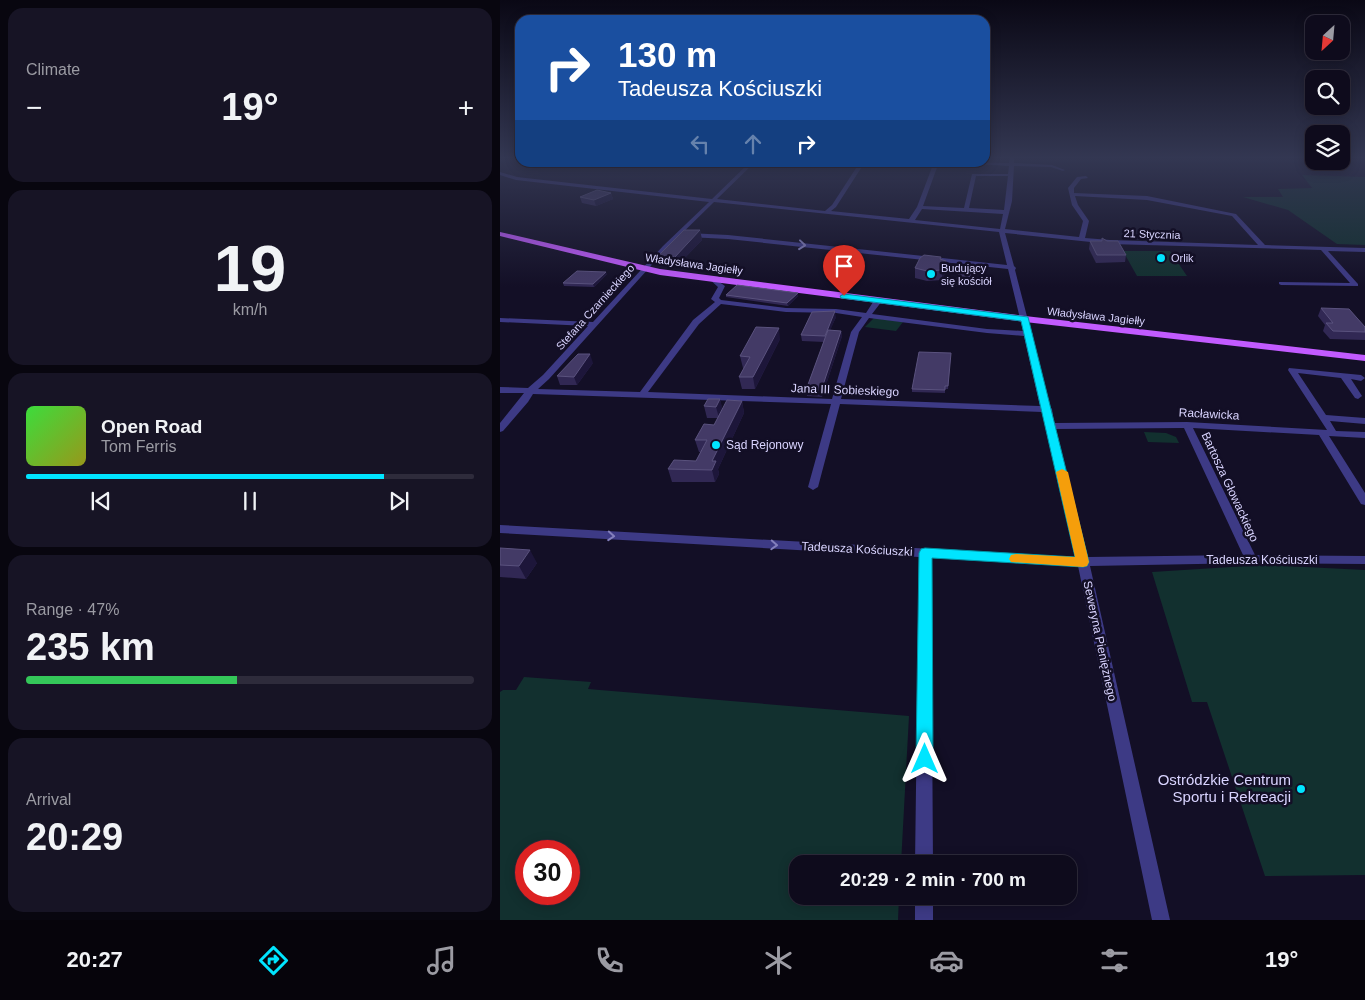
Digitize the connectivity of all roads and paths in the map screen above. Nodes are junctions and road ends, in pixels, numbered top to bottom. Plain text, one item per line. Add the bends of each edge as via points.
1 (713, 201) joint
2 (837, 201) edge
3 (922, 201) edge
4 (968, 201) edge
5 (1007, 201) edge
6 (1074, 201) edge
7 (1162, 201) edge
8 (920, 207) junction
9 (966, 210) junction
10 (1006, 212) junction
11 (826, 213) junction
12 (911, 221) junction
13 (1002, 231) junction
14 (500, 234) edge
15 (677, 235) junction
16 (1082, 239) junction
17 (1263, 247) junction
18 (1323, 249) junction
19 (1365, 250) edge
20 (1013, 268) junction
21 (644, 269) junction
22 (711, 278) junction
23 (1281, 283) dead end
24 (878, 301) junction
25 (719, 302) junction
26 (866, 316) junction
27 (1025, 319) junction
28 (500, 320) edge
29 (594, 324) junction
30 (1029, 334) junction
31 (1365, 358) edge
32 (1344, 376) junction
33 (1361, 378) dead end
34 (500, 390) edge
35 (530, 391) junction
36 (642, 396) junction
37 (1358, 396) dead end
38 (836, 402) junction
39 (1047, 409) junction
40 (1324, 418) junction
41 (1365, 421) edge
42 (1187, 425) junction
43 (1051, 426) junction
44 (500, 428) edge
45 (1322, 433) junction
46 (1334, 434) junction
47 (1365, 436) edge
48 (813, 487) dead end
49 (1365, 501) edge
50 (500, 530) edge
51 (925, 553) junction
52 (1251, 559) junction
53 (1365, 560) edge
54 (1083, 562) junction
55 (924, 855) edge
56 (924, 905) edge
57 (924, 920) edge
58 (1161, 920) edge

1 - 11 street, 21 Stycznia
1 - 15 street, Stefana Czarnieckiego
2 - 11 street
3 - 8 street
4 - 9 street
5 - 10 street, Seweryna Pieniężnego
6 - 16 street via 1086,221
7 - 17 street via 1234,215
8 - 9 street
8 - 12 street
9 - 10 street
10 - 13 street, Seweryna Pieniężnego
11 - 12 street, 21 Stycznia
12 - 13 street, 21 Stycznia
13 - 16 street, 21 Stycznia
13 - 20 street, Seweryna Pieniężnego
14 - 21 main road, Władysława Jagiełły
15 -> 20 street via 754,240
15 - 21 street, Stefana Czarnieckiego
16 - 17 street, 21 Stycznia via 1136,244
17 - 18 street, 21 Stycznia
18 - 19 street, 21 Stycznia
18 - 23 street via 1356,284
20 - 27 street, Seweryna Pieniężnego
21 - 22 main road, Władysława Jagiełły
21 - 29 street, Stefana Czarnieckiego
22 - 24 main road, Władysława Jagiełły
22 - 25 street via 722,286 715,299
24 - 26 street
24 - 27 main road, Władysława Jagiełły
25 - 26 street
25 - 36 street via 696,322
26 - 30 street
26 - 38 street via 855,332
27 - 30 street, Seweryna Pieniężnego
27 - 31 main road, Władysława Jagiełły
28 - 29 street
29 - 35 street, Stefana Czarnieckiego via 546,378
30 - 39 street, Seweryna Pieniężnego
32 - 33 street
32 - 37 street
32 - 40 street via 1292,370
34 - 35 street, Jana III Sobieskiego
35 - 36 street, Jana III Sobieskiego
35 - 44 street, Stefana Czarnieckiego via 526,400
36 - 38 street, Jana III Sobieskiego
38 - 39 street, Jana III Sobieskiego
38 - 48 street
39 - 43 street, Seweryna Pieniężnego
40 - 41 street
40 - 46 street
42 - 43 street, Racławicka
42 - 45 street, Racławicka
42 - 52 street, Bartosza Głowackiego
43 - 54 street, Seweryna Pieniężnego
45 - 46 street, Racławicka
45 - 49 street
46 - 47 street, Racławicka
50 -> 51 street, Tadeusza Kościuszki
51 - 54 street, Tadeusza Kościuszki
51 - 55 street
52 - 53 street, Tadeusza Kościuszki
52 - 54 street, Tadeusza Kościuszki
54 - 58 street, Seweryna Pieniężnego
56 - 57 street

